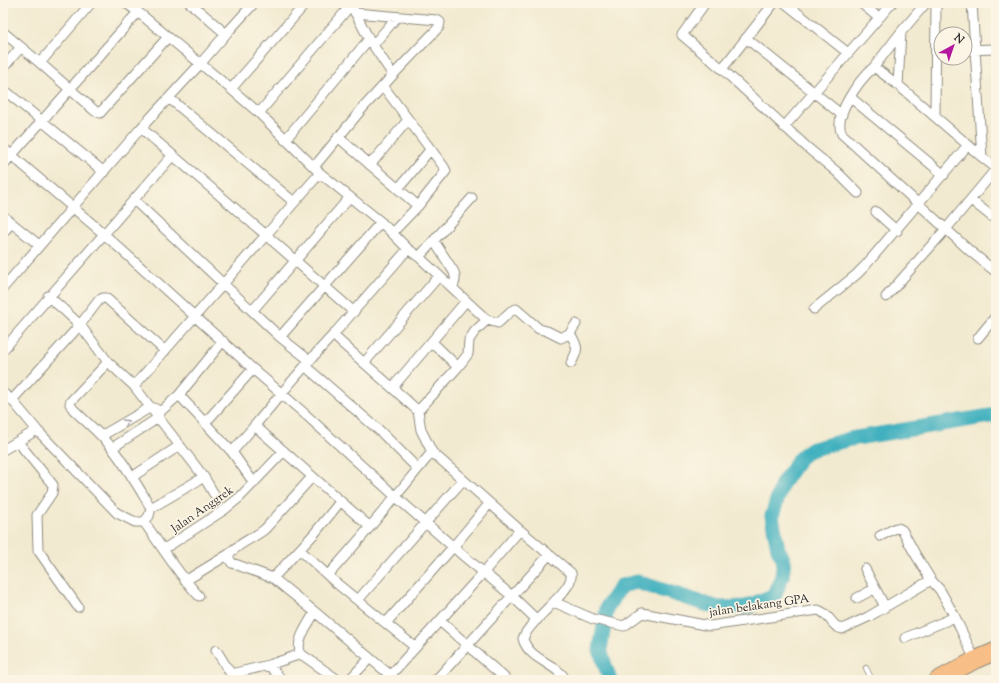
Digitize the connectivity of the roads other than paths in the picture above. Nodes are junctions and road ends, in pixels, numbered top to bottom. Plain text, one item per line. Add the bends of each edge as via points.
1 (91, 3) edge
2 (126, 3) edge
3 (254, 3) edge
4 (306, 3) edge
5 (705, 3) edge
6 (774, 3) edge
7 (785, 3) edge
8 (861, 3) edge
9 (892, 3) edge
10 (926, 3) edge
11 (936, 3) edge
12 (972, 3) edge
13 (196, 5) edge
14 (352, 7) edge
15 (138, 12) junction
16 (398, 17) junction
17 (879, 18) junction
18 (937, 26) edge
19 (3, 32) edge
20 (901, 32) junction
21 (226, 34) junction
22 (168, 37) junction
23 (746, 38) junction
24 (371, 42) junction
25 (21, 47) junction
26 (996, 49) edge
27 (976, 50) junction
28 (848, 53) junction
29 (40, 63) junction
30 (201, 63) junction
31 (937, 66) edge
32 (874, 67) junction
33 (3, 68) edge
34 (722, 69) junction
35 (393, 75) junction
36 (383, 86) junction
37 (898, 86) junction
38 (3, 89) edge
39 (71, 89) junction
40 (231, 89) junction
41 (814, 93) junction
42 (850, 97) junction
43 (169, 98) junction
44 (260, 113) junction
45 (842, 115) junction
46 (935, 116) junction
47 (408, 120) junction
48 (41, 122) junction
49 (784, 127) junction
50 (141, 128) junction
51 (338, 137) junction
52 (285, 140) junction
53 (968, 145) junction
54 (3, 148) edge
55 (430, 150) junction
56 (11, 155) junction
57 (172, 156) junction
58 (982, 157) junction
59 (3, 165) edge
60 (370, 165) junction
61 (996, 169) edge
62 (317, 170) junction
63 (104, 172) junction
64 (944, 175) junction
65 (398, 188) junction
66 (858, 193) dead end
67 (350, 197) junction
68 (472, 198) dead end
69 (134, 200) junction
70 (971, 200) junction
71 (294, 202) junction
72 (918, 205) junction
73 (418, 206) junction
74 (73, 207) junction
75 (876, 212) dead end
76 (3, 216) edge
77 (996, 220) edge
78 (381, 222) junction
79 (11, 223) junction
80 (897, 230) junction
81 (946, 230) junction
82 (3, 233) edge
83 (392, 233) junction
84 (104, 234) junction
85 (266, 235) junction
86 (434, 241) junction
87 (39, 245) junction
88 (408, 249) junction
89 (419, 256) junction
90 (296, 261) junction
91 (996, 272) edge
92 (439, 276) junction
93 (223, 284) junction
94 (324, 287) junction
95 (452, 287) junction
96 (3, 288) edge
97 (48, 296) junction
98 (886, 296) dead end
99 (466, 301) junction
100 (814, 309) dead end
101 (252, 310) junction
102 (354, 312) junction
103 (195, 316) junction
104 (996, 316) edge
105 (486, 320) junction
106 (80, 324) junction
107 (576, 324) dead end
108 (570, 334) junction
109 (334, 335) junction
110 (280, 337) junction
111 (978, 338) dead end
112 (223, 342) junction
113 (432, 342) junction
114 (3, 350) edge
115 (165, 351) junction
116 (108, 362) junction
117 (307, 363) junction
118 (364, 363) junction
119 (571, 363) dead end
120 (458, 366) junction
121 (253, 369) junction
122 (134, 386) junction
123 (393, 387) junction
124 (3, 393) edge
125 (179, 394) junction
126 (283, 394) junction
127 (12, 400) junction
128 (151, 407) junction
129 (418, 411) junction
130 (160, 415) junction
131 (205, 423) junction
132 (255, 426) junction
133 (37, 430) junction
134 (101, 436) junction
135 (18, 442) junction
136 (179, 446) junction
137 (112, 448) junction
138 (3, 450) edge
139 (284, 451) junction
140 (232, 452) junction
141 (432, 452) junction
142 (418, 469) junction
143 (312, 476) junction
144 (132, 477) junction
145 (204, 477) junction
146 (463, 480) junction
147 (254, 483) junction
148 (214, 494) dead end
149 (396, 497) junction
150 (340, 502) junction
151 (489, 504) junction
152 (151, 508) junction
153 (144, 522) junction
154 (425, 522) junction
155 (370, 527) junction
156 (520, 530) junction
157 (880, 536) dead end
158 (453, 547) junction
159 (164, 549) junction
160 (300, 550) junction
161 (229, 554) junction
162 (549, 556) junction
163 (864, 569) dead end
164 (483, 573) junction
165 (328, 575) junction
166 (273, 578) junction
167 (931, 580) junction
168 (185, 581) junction
169 (874, 589) junction
170 (199, 596) dead end
171 (512, 596) junction
172 (857, 598) dead end
173 (358, 600) junction
174 (554, 602) junction
175 (78, 607) dead end
176 (885, 607) junction
177 (315, 612) junction
178 (955, 617) junction
179 (537, 620) junction
180 (440, 621) junction
181 (386, 623) junction
182 (905, 638) dead end
183 (468, 645) junction
184 (415, 647) junction
185 (216, 650) dead end
186 (301, 654) junction
187 (996, 655) edge
188 (370, 658) junction
189 (975, 660) junction
190 (268, 665) junction
191 (866, 668) dead end
192 (234, 677) edge
193 (388, 678) edge
194 (282, 680) edge
195 (338, 680) edge
196 (350, 680) edge
197 (436, 680) edge
198 (507, 680) edge
199 (566, 680) edge
200 (872, 680) edge
201 (938, 680) edge
202 (958, 680) edge

1 - 29 street
2 - 15 street
3 - 21 street
4 - 40 street
5 - 34 street via 682,35
6 - 23 street
7 - 28 street
8 - 17 street
9 - 17 street
10 - 20 street
11 - 18 street
12 - 27 street
13 - 21 street
14 - 16 street
14 - 24 street
14 - 44 street
15 - 22 street
15 - 39 street
16 - 24 street
16 - 35 street via 437,20 440,23
17 - 28 street
19 - 25 street
20 - 32 street
20 - 37 street
21 - 30 street
22 - 30 street
22 - 39 street via 100,113
23 - 34 street
23 - 41 street
24 - 35 street
24 - 52 street
25 - 29 street
25 - 33 street
26 - 27 street
27 - 58 street
28 - 41 street
29 - 39 street
30 - 40 street
30 - 43 street
31 - 46 street
32 - 37 street
32 - 42 street
34 - 49 street
35 - 36 street
36 - 47 street
36 - 51 street
37 - 46 street
38 - 48 street
39 - 48 street
40 - 44 street
41 - 45 street
41 - 49 street
42 - 45 street
42 - 64 street
43 - 50 street
43 - 71 street
44 - 52 street
45 - 72 street via 839,127 842,134
46 - 53 street
47 - 55 street
47 - 60 street
48 - 56 street
48 - 63 street
49 - 66 street
50 - 57 street
50 - 63 street
51 - 60 street
51 - 62 street
52 - 62 street
53 - 58 street
53 - 64 street
54 - 56 street
55 - 65 street
55 - 73 street via 446,171
56 - 59 street
56 - 74 street
57 - 69 street
57 - 85 street
58 - 61 street
60 - 65 street
61 - 70 street
62 - 67 street
62 - 71 street
63 - 74 street
64 - 72 street
65 - 73 street
67 - 78 street
67 - 90 street
68 - 86 street
69 - 84 street
69 - 93 street
70 - 77 street
70 - 81 street
71 - 85 street
72 - 80 street
72 - 81 street
73 - 83 street
74 - 84 street
74 - 87 street
75 - 80 street
76 - 79 street
78 - 83 street
78 - 94 street
79 - 82 street
79 - 87 street
80 - 100 street via 856,275
81 - 91 street
81 - 98 street
83 - 88 street
84 - 97 street
84 - 103 street
85 - 90 street
85 - 93 street
86 - 89 street
86 - 95 street via 454,272 455,282
87 - 96 street
88 - 89 street
88 - 102 street
89 - 92 street
90 - 94 street
90 - 101 street
92 - 95 street
92 - 118 street
93 - 101 street
93 - 103 street
94 - 102 street
94 - 110 street
95 - 99 street
97 - 106 street
97 - 114 street
99 - 105 street
99 - 113 street
101 - 110 street
102 - 109 street
103 - 112 street
103 - 115 street
104 - 111 street
105 - 108 street via 498,323 516,309 540,330 547,330 562,338
105 - 120 street via 472,335 468,354
106 - 115 street via 99,300 106,298
106 - 116 street
106 - 127 street
107 - 108 street
108 - 119 street via 577,345 577,353
109 - 117 street
109 - 118 street
110 - 117 street
112 - 121 street
112 - 125 street
113 - 120 street
113 - 123 street
115 - 122 street
116 - 122 street
116 - 134 street via 70,404
117 - 126 street
117 - 142 street
118 - 123 street
120 - 129 street
121 - 126 street
121 - 131 street
122 - 128 street
123 - 129 street
124 - 127 street
125 - 130 street
125 - 131 street
126 - 132 street
126 - 149 street
127 - 133 street
128 - 130 street
134 -> 128 street
129 - 141 street via 421,430
130 - 136 street
130 - 137 street
131 - 140 street
132 - 139 street
132 - 140 street
133 - 135 street
133 - 153 street via 117,513 135,522
134 - 137 street
135 - 138 street
135 - 175 street via 53,485 52,492 37,515 38,550
136 - 144 street
136 - 145 street
137 - 144 street
139 - 143 street
139 - 147 street, Jalan Anggrek
140 - 147 street
141 - 142 street
141 - 146 street
142 - 149 street
143 - 150 street
143 - 161 street via 265,529
144 - 152 street
145 - 148 street
145 - 152 street
146 - 151 street
146 - 154 street
147 - 159 street, Jalan Anggrek via 224,510
149 - 154 street
149 - 155 street
150 - 155 street
150 - 160 street
151 - 156 street
151 - 158 street
152 - 153 street
153 - 159 street
154 - 158 street
154 - 173 street
155 - 165 street
156 - 162 street
156 - 164 street
157 - 167 street via 896,528 902,530
158 - 164 street
158 - 181 street
159 - 168 street
160 - 165 street
160 - 166 street
161 - 166 street via 232,563
161 - 168 street
162 - 171 street
162 - 174 street via 571,573 572,577
163 - 169 street
164 - 171 street
164 - 180 street
165 - 173 street
166 - 177 street
167 - 176 street
167 - 178 street via 940,590
168 - 170 street
169 - 172 street
169 - 176 street
171 - 179 street
171 - 183 street
173 - 181 street
174 - 176 street, jalan belakang GPA via 593,619 624,626 642,613 710,626 818,610 824,612 837,628 842,629
174 - 179 street
177 - 186 street via 299,642 298,649
177 - 188 street
178 - 182 street
178 - 189 street
179 - 199 street via 528,628 523,639 526,648 539,660 562,673
180 - 183 street
180 - 184 street
181 - 184 street
183 - 197 street
183 - 198 street
184 - 193 street
185 - 192 street
186 - 190 street
186 - 195 street
187 - 189 highway
187 - 202 highway
188 - 193 street
188 - 196 street
189 - 201 highway
190 - 192 street
190 - 194 street
191 - 200 lane

